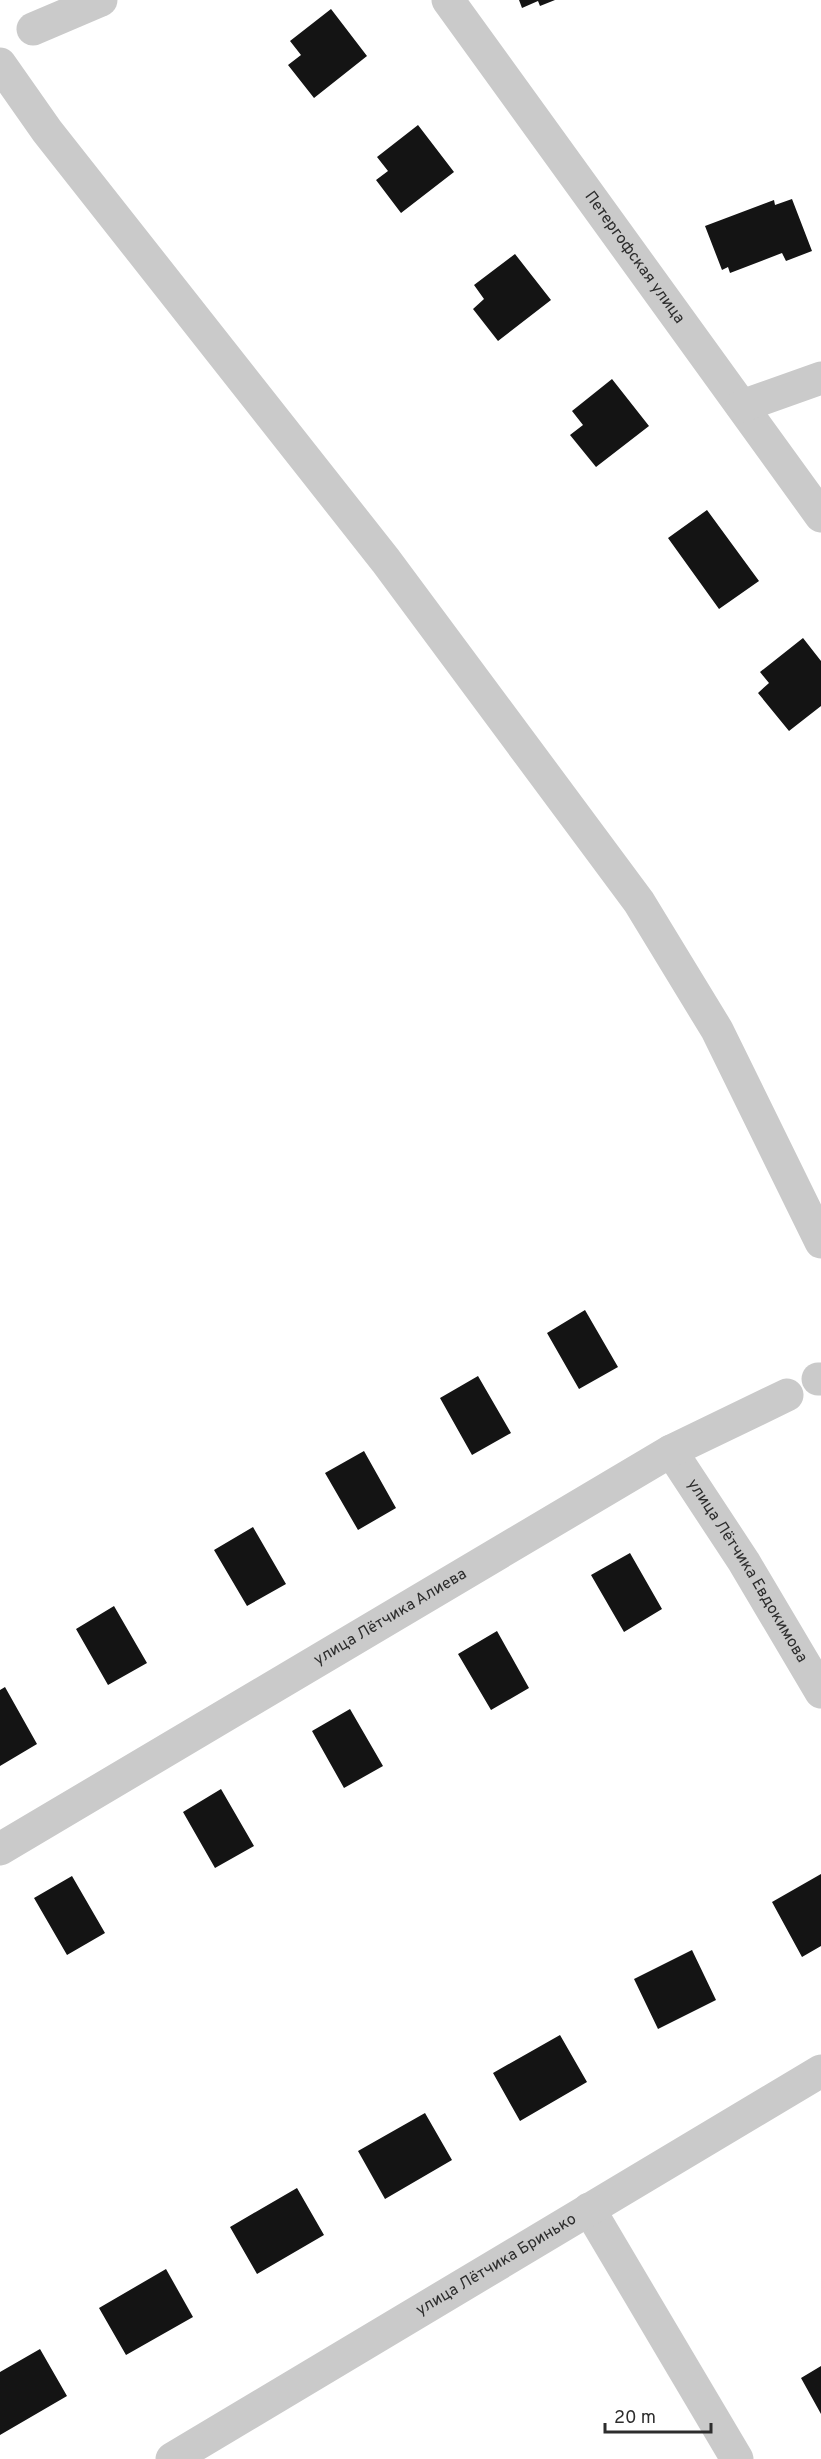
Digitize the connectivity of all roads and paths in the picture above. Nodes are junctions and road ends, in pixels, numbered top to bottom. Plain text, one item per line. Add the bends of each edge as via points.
1 (101, 0) edge
2 (448, 0) edge
3 (33, 29) dead end
4 (0, 64) edge
5 (0, 81) edge
6 (47, 131) junction
7 (821, 378) edge
8 (742, 406) junction
9 (821, 516) edge
10 (821, 1242) edge
11 (787, 1395) dead end
12 (671, 1451) junction
13 (821, 1692) edge
14 (0, 1849) edge
15 (821, 2071) edge
16 (589, 2210) junction
17 (172, 2459) edge
18 (737, 2459) edge

1 - 3 street
2 - 8 street, Петергофская улица
4 - 6 street
5 - 6 street
6 - 10 street via 386,561 639,902 717,1030
7 - 8 street
8 - 9 street, Петергофская улица
11 - 12 street, улица Лётчика Алиева
12 - 13 street, улица Лётчика Евдокимова via 744,1562
12 - 14 street, улица Лётчика Алиева
15 - 16 street, улица Лётчика Бринько
16 - 17 street, улица Лётчика Бринько
16 - 18 street

